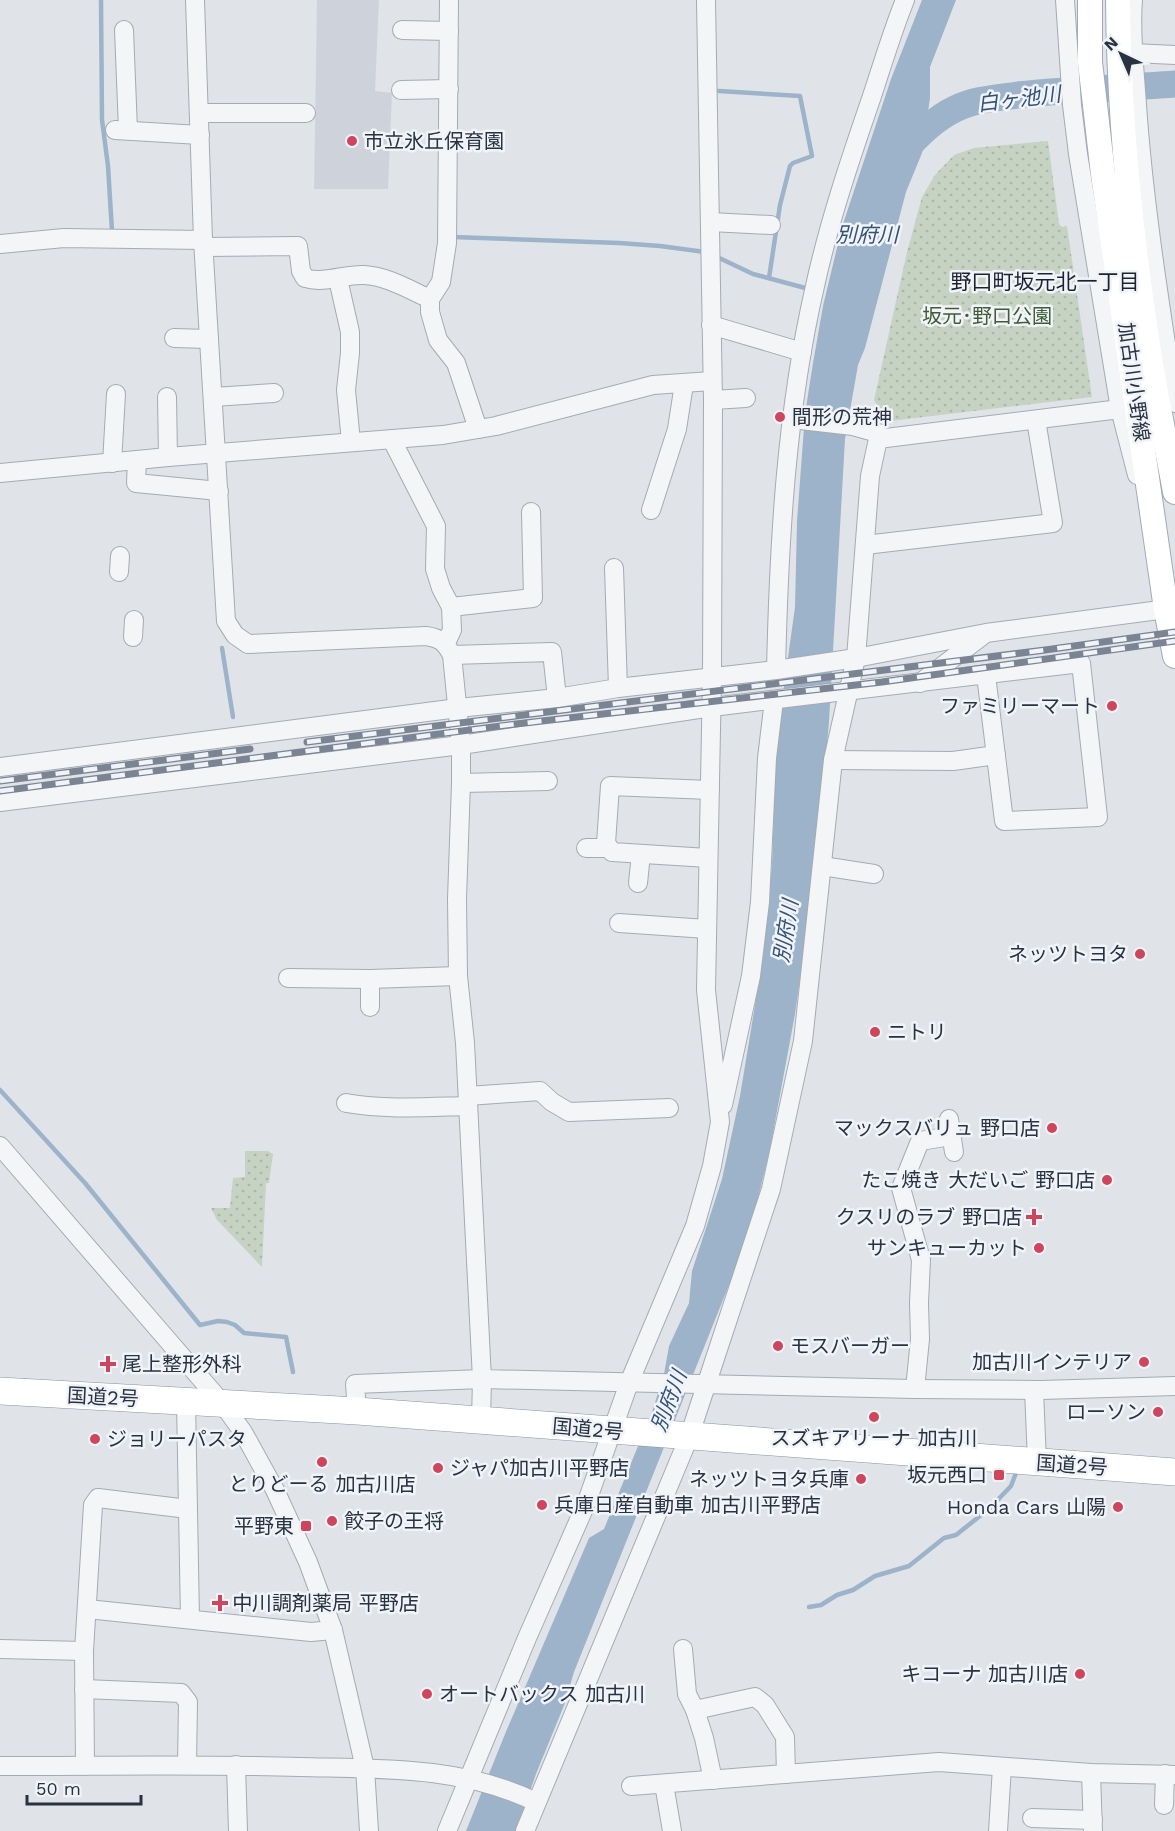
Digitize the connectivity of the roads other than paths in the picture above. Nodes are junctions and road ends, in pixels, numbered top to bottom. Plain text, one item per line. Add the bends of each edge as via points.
1 (195, 0) edge
2 (449, 0) edge
3 (706, 0) edge
4 (905, 0) edge
5 (1065, 0) edge
6 (1090, 0) edge
7 (1118, 0) edge
8 (1133, 0) edge
9 (124, 30) dead end
10 (402, 30) dead end
11 (449, 31) junction
12 (1175, 55) edge
13 (1134, 62) junction
14 (449, 89) junction
15 (401, 90) dead end
16 (199, 112) junction
17 (306, 112) dead end
18 (200, 135) junction
19 (1114, 173) junction
20 (710, 222) junction
21 (771, 225) dead end
22 (203, 243) junction
23 (0, 244) edge
24 (338, 279) junction
25 (430, 299) junction
26 (711, 325) junction
27 (174, 338) dead end
28 (209, 339) junction
29 (802, 352) junction
30 (712, 381) junction
31 (684, 384) junction
32 (274, 393) dead end
33 (116, 394) dead end
34 (167, 397) dead end
35 (213, 397) junction
36 (747, 398) dead end
37 (713, 400) junction
38 (1175, 403) edge
39 (1120, 409) junction
40 (792, 419) junction
41 (1036, 420) junction
42 (478, 429) junction
43 (878, 439) junction
44 (394, 440) junction
45 (351, 442) junction
46 (216, 453) junction
47 (168, 457) junction
48 (137, 460) junction
49 (112, 462) junction
50 (0, 473) edge
51 (219, 491) junction
52 (1175, 492) edge
53 (651, 510) dead end
54 (531, 512) dead end
55 (865, 545) junction
56 (1160, 560) junction
57 (614, 567) dead end
58 (451, 607) junction
59 (1171, 608) edge
60 (986, 633) junction
61 (449, 649) junction
62 (1175, 656) edge
63 (856, 658) junction
64 (776, 670) junction
65 (986, 675) junction
66 (712, 677) junction
67 (920, 683) junction
68 (618, 688) junction
69 (842, 692) junction
70 (557, 698) junction
71 (774, 700) junction
72 (712, 707) junction
73 (458, 708) junction
74 (461, 744) junction
75 (996, 755) junction
76 (833, 760) junction
77 (0, 767) edge
78 (538, 776) dead end
79 (461, 783) junction
80 (710, 790) junction
81 (0, 802) edge
82 (586, 848) dead end
83 (609, 848) junction
84 (640, 854) junction
85 (708, 858) junction
86 (822, 866) junction
87 (874, 874) dead end
88 (638, 883) dead end
89 (619, 922) dead end
90 (707, 929) junction
91 (458, 976) junction
92 (288, 978) dead end
93 (370, 979) junction
94 (370, 1007) dead end
95 (468, 1101) junction
96 (346, 1103) dead end
97 (669, 1108) dead end
98 (720, 1122) junction
99 (951, 1136) dead end
100 (0, 1146) edge
101 (482, 1379) junction
102 (635, 1383) junction
103 (704, 1385) junction
104 (1175, 1386) edge
105 (915, 1389) junction
106 (1034, 1390) junction
107 (0, 1391) edge
108 (186, 1401) junction
109 (222, 1403) junction
110 (357, 1411) junction
111 (481, 1420) junction
112 (617, 1431) junction
113 (685, 1436) junction
114 (1036, 1462) junction
115 (1175, 1472) edge
116 (188, 1509) junction
117 (87, 1609) junction
118 (190, 1619) junction
119 (333, 1630) junction
120 (0, 1649) edge
121 (683, 1649) dead end
122 (84, 1651) junction
123 (84, 1689) junction
124 (695, 1710) junction
125 (187, 1765) junction
126 (236, 1765) junction
127 (0, 1766) edge
128 (85, 1766) junction
129 (1002, 1767) junction
130 (365, 1768) junction
131 (1091, 1773) junction
132 (786, 1774) junction
133 (1170, 1775) edge
134 (472, 1779) junction
135 (713, 1780) junction
136 (664, 1784) junction
137 (631, 1786) dead end
138 (533, 1801) junction
139 (1164, 1805) dead end
140 (1032, 1818) dead end
141 (1050, 1825) edge
142 (1093, 1826) edge
143 (238, 1831) edge
144 (369, 1831) edge
145 (447, 1831) edge
146 (525, 1831) edge
147 (672, 1831) edge
148 (998, 1831) edge

1 - 16 street
2 - 11 street
3 - 20 street
4 - 29 street via 830,227
5 - 39 street via 1078,154
6 - 19 main road, 加古川小野線 via 1090,62
7 - 19 main road, 加古川小野線
8 - 13 street
9 - 18 street via 117,60 122,130
10 - 11 street
11 - 14 street
12 - 13 street
13 - 38 street via 1141,154
14 - 15 street
14 - 25 street via 447,243 441,282
16 - 17 street
16 - 18 street
18 - 22 street
19 - 52 main road, 加古川小野線
19 - 56 main road, 加古川小野線
20 - 21 street
20 - 26 street
22 - 23 street via 64,238
22 - 24 street via 298,246 305,278
22 - 28 street
24 - 25 street via 375,276
24 - 45 street via 350,332 346,390
25 - 42 street via 438,340 456,363
26 - 29 street
26 - 30 street
27 - 28 street
28 - 35 street
29 - 40 street
30 - 31 street
30 - 37 street
31 - 42 street via 653,385
31 - 53 street via 677,429
32 - 35 street
33 - 49 street
34 - 47 street
35 - 46 street
36 - 37 street
37 - 66 street
39 - 41 street
39 - 56 street
40 - 43 street via 853,426 878,433
40 - 64 street via 781,516
41 - 43 street
41 - 55 street via 1053,523
42 - 44 street
43 - 55 street via 870,476
44 - 45 street
44 - 58 street via 436,526 435,569
45 - 46 street
46 - 47 street
46 - 51 street
47 - 48 street
48 - 49 street
48 - 51 street via 136,483
49 - 50 street
51 - 61 street via 226,621 235,635 248,644 426,636 437,637
54 - 58 street via 540,536 542,598
55 - 63 street
56 - 59 main road, 加古川小野線
57 - 68 street via 623,595
58 - 61 street
59 - 60 street
59 - 62 main road, 加古川小野線
60 - 63 street
60 - 67 street
61 - 70 street via 552,652
61 - 73 street
63 - 64 street
63 - 69 street
64 - 66 street
65 - 67 street
65 - 75 street
65 - 75 street via 1081,663 1098,817 1004,821
66 - 68 street
66 - 72 street
67 - 69 street
68 - 70 street
69 - 71 street
69 - 76 street
70 - 73 street
71 - 72 street
71 - 98 street via 758,923 751,976
72 - 74 street
72 - 80 street
73 - 74 street
73 - 77 street
74 - 79 street
74 - 81 street
75 - 76 street via 953,761
76 - 86 street
78 - 79 street
79 - 91 street
80 - 83 street via 610,786 606,843
80 - 85 street
82 - 83 street
83 - 84 street via 612,852
84 - 85 street
84 - 88 street
85 - 90 street
86 - 87 street
86 - 103 street via 803,1041 774,1178
89 - 90 street
90 - 98 street via 706,990
91 - 93 street
91 - 95 street
92 - 93 street
93 - 94 street
95 - 96 street via 387,1108
95 - 97 street via 540,1091 569,1112
95 - 101 street
98 - 102 street via 695,1226
99 - 105 street via 920,1141 901,1188 921,1260
100 - 109 street
101 - 102 street
101 - 110 street via 355,1384
101 - 111 street
102 - 103 street
102 - 112 street
103 - 105 street
103 - 113 street
104 - 106 street
105 - 106 street
106 - 114 street
107 - 108 highway, 国道2号
108 - 109 highway, 国道2号
108 - 116 street
109 - 110 highway, 国道2号
109 - 119 street via 275,1490
110 - 111 highway, 国道2号
111 - 112 highway, 国道2号
112 - 113 highway, 国道2号
112 - 134 street
113 - 114 highway, 国道2号
113 - 138 street
114 - 115 highway, 国道2号
116 - 117 street via 98,1498 93,1505
116 - 118 street
117 - 118 street
117 - 122 street
118 - 119 street via 311,1632
119 - 130 street
120 - 122 street
121 - 124 street via 687,1694
122 - 123 street
123 - 125 street via 181,1693 188,1702
123 - 128 street
124 - 132 street via 755,1697 765,1704 785,1737
124 - 135 street
125 - 126 street
125 - 128 street
126 - 130 street
126 - 143 street
127 - 128 street
129 - 131 street
129 - 132 street via 939,1762
129 - 148 street
130 - 134 street via 429,1771
130 - 144 street
131 - 133 street
131 - 142 street
132 - 135 street
133 - 139 street
134 - 138 street
134 - 145 street
135 - 136 street
136 - 137 street
136 - 147 street
138 - 146 street
140 - 141 street
141 - 142 street

